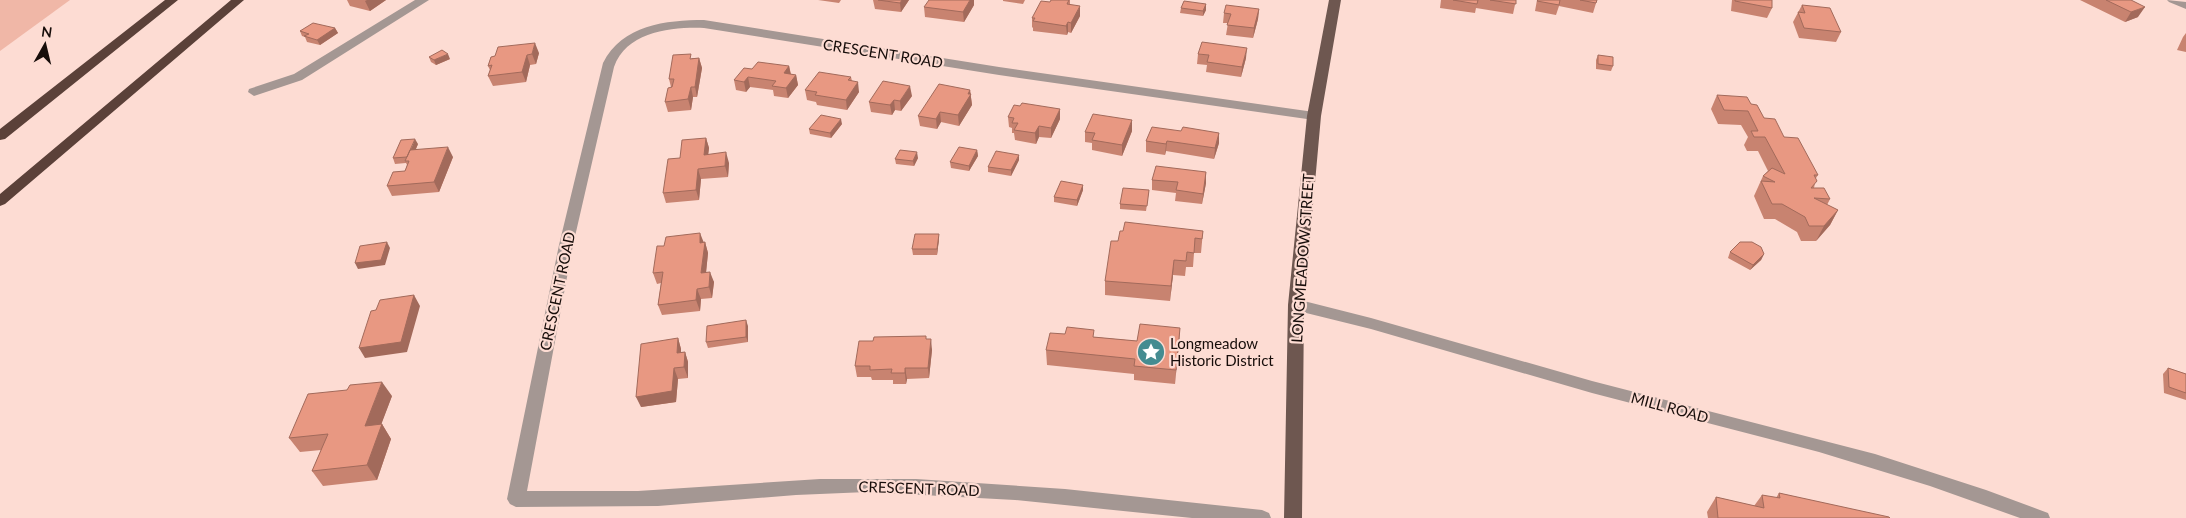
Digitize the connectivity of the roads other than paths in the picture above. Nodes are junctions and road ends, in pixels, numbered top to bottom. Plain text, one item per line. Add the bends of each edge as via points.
1 (172, 0) edge
2 (238, 0) edge
3 (423, 0) edge
4 (1335, 0) edge
5 (2173, 0) edge
6 (2186, 6) edge
7 (254, 92) dead end
8 (1314, 116) junction
9 (0, 136) edge
10 (0, 201) edge
11 (1296, 305) junction
12 (1262, 518) edge
13 (1294, 518) edge
14 (2041, 518) edge

1 - 9 highway
2 - 10 highway
3 - 7 street via 298,77
4 - 8 main road, LONGMEADOW STREET
5 - 6 street
8 - 11 main road, LONGMEADOW STREET
8 - 12 street, CRESCENT ROAD via 989,70 704,24 672,25 634,37 618,48 607,69 564,254 516,499 676,497 869,485 1033,494
11 - 13 main road, LONGMEADOW STREET
11 - 14 street, MILL ROAD via 1350,317 1498,361 1887,465

